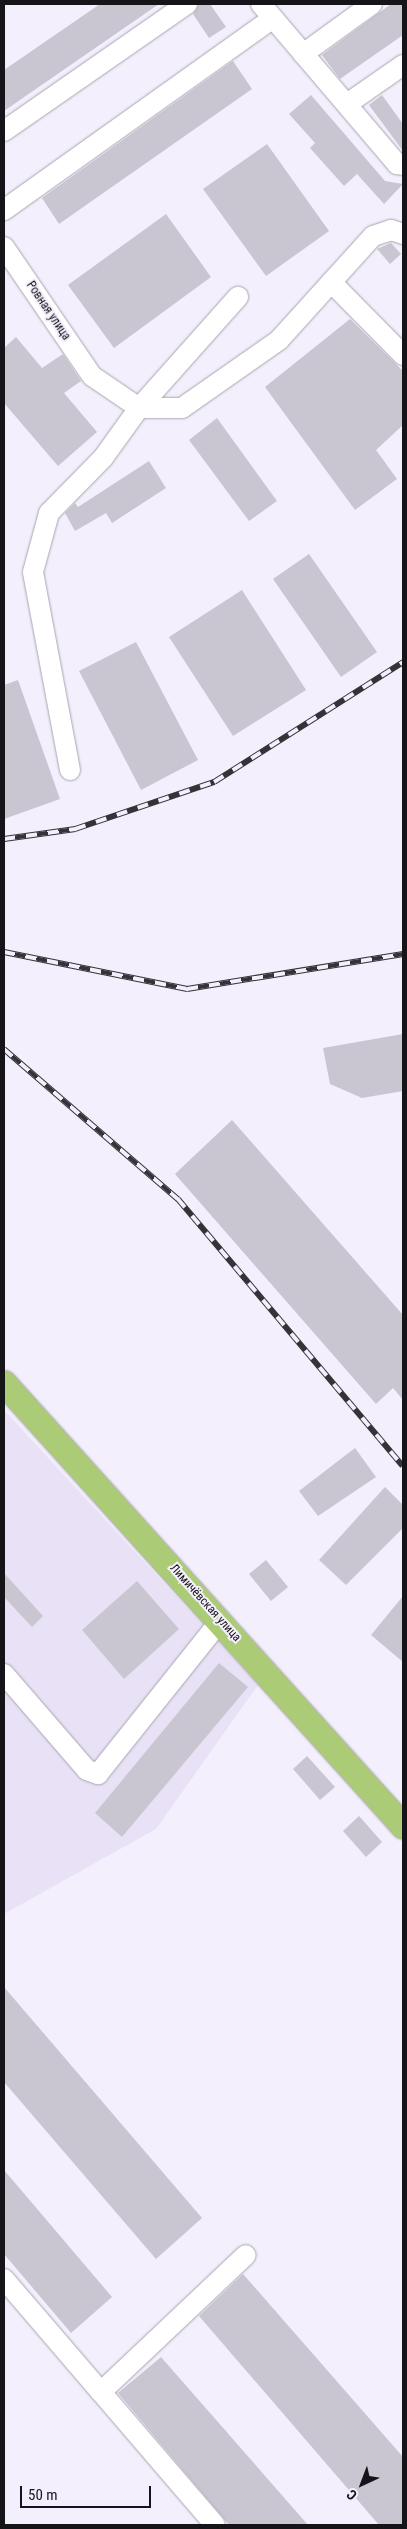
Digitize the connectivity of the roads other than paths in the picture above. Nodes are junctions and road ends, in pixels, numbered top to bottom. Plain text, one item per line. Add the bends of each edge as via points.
1 (187, 4) edge
2 (372, 4) edge
3 (267, 12) edge
4 (303, 54) junction
5 (403, 65) edge
6 (346, 104) junction
7 (4, 131) edge
8 (403, 165) edge
9 (4, 210) edge
10 (403, 234) edge
11 (4, 247) edge
12 (331, 282) junction
13 (238, 297) dead end
14 (403, 355) edge
15 (139, 408) junction
16 (70, 770) dead end
17 (4, 1383) edge
18 (221, 1620) junction
19 (4, 1674) edge
20 (403, 1826) edge
21 (246, 2255) dead end
22 (4, 2279) edge
23 (101, 2392) junction
24 (215, 2525) edge

1 - 7 street
2 - 4 street
3 - 4 street
3 - 9 street
4 - 6 street
5 - 6 street
6 - 8 street via 397,164
10 - 12 street via 391,230 373,236
11 - 15 street, Ровная улица via 92,376
12 - 14 street
12 - 15 street via 279,340 182,408
13 - 15 street
15 - 16 street via 103,458 49,513 33,572
17 - 18 main road, Лимичёвская улица
18 - 19 street via 98,1774 87,1770
18 - 20 main road, Лимичёвская улица
21 - 23 street
22 - 23 street
23 - 24 street

